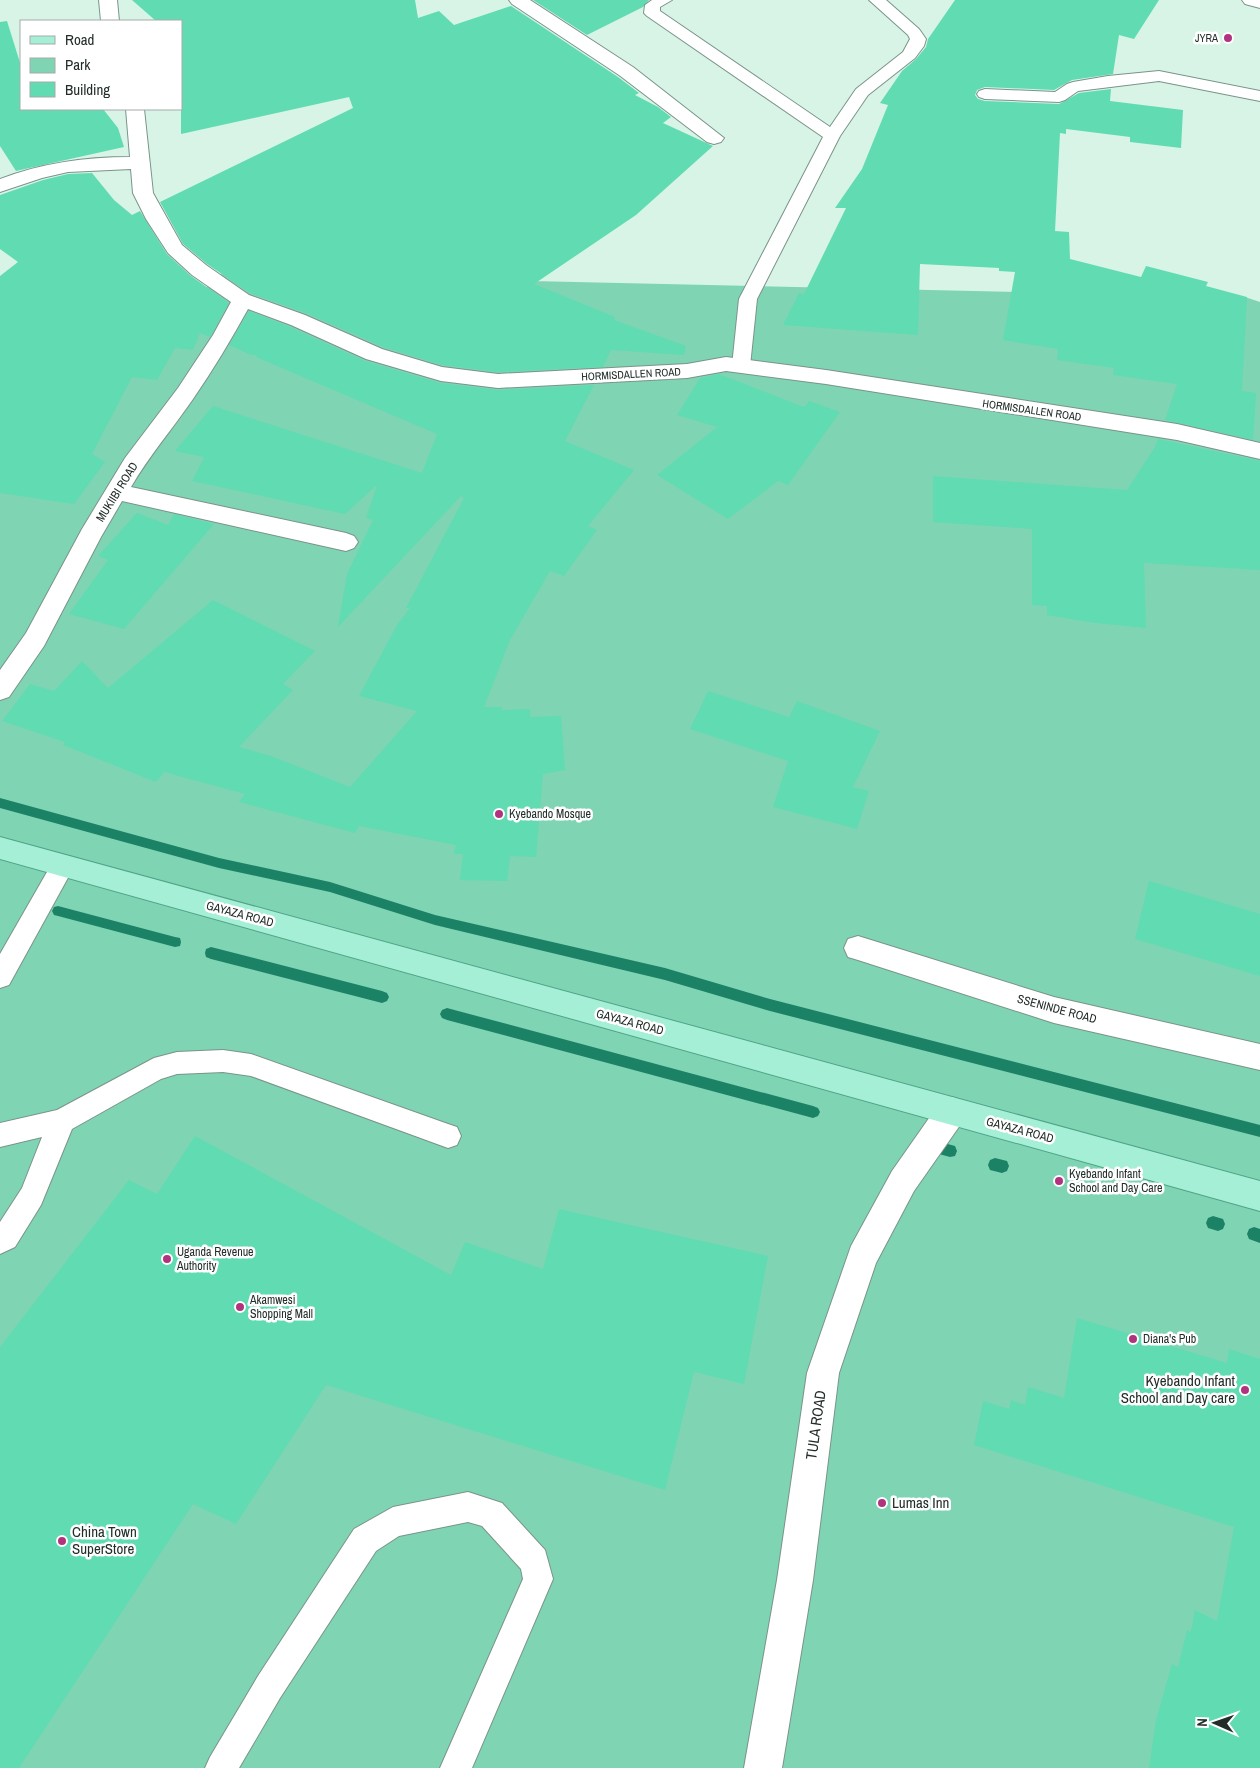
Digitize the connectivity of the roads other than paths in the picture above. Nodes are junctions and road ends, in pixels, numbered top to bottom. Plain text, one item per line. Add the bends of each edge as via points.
1 (108, 0) edge
2 (518, 0) edge
3 (664, 0) edge
4 (877, 0) edge
5 (1251, 0) edge
6 (1260, 3) edge
7 (110, 20) edge
8 (985, 94) dead end
9 (1260, 96) edge
10 (135, 110) edge
11 (832, 136) junction
12 (714, 138) dead end
13 (139, 163) junction
14 (0, 186) edge
15 (242, 300) junction
16 (741, 366) junction
17 (1260, 451) edge
18 (116, 492) junction
19 (346, 542) dead end
20 (0, 690) edge
21 (0, 848) edge
22 (63, 866) junction
23 (858, 948) dead end
24 (0, 977) edge
25 (1260, 1057) edge
26 (952, 1111) junction
27 (62, 1121) junction
28 (0, 1135) edge
29 (448, 1136) dead end
30 (1260, 1196) edge
31 (0, 1240) edge
32 (221, 1768) edge
33 (456, 1768) edge
34 (762, 1768) edge

1 - 7 street
2 - 12 street via 626,71
3 - 11 lane via 653,5 652,13
4 - 11 lane via 914,32 918,39 916,46 862,92
5 - 6 street
8 - 9 lane via 1059,97 1073,87 1159,76
10 - 13 street, HORMISDALLEN ROAD
11 - 16 lane via 748,299
13 - 14 street via 61,166 28,174
13 - 15 street, HORMISDALLEN ROAD via 142,193 175,249
15 - 16 street, HORMISDALLEN ROAD via 298,320 374,354 441,374 498,381 687,371 726,364
15 - 18 street, MUKIIBI ROAD via 186,393
16 - 17 street, HORMISDALLEN ROAD via 1177,432
18 - 19 street
18 - 20 street, MUKIIBI ROAD via 35,639
21 - 22 main road, GAYAZA ROAD
22 - 24 lane
22 - 26 main road, GAYAZA ROAD
23 - 25 street, SSENINDE ROAD via 1054,1010
26 - 30 main road, GAYAZA ROAD
26 - 34 street, TULA ROAD via 903,1181 862,1257 823,1372 795,1580
27 - 28 lane
27 - 29 lane via 154,1070 177,1063 224,1061 251,1065
27 - 31 lane via 32,1196 5,1238
32 - 33 lane via 269,1687 365,1540 394,1522 468,1507 491,1514 534,1561 538,1579

